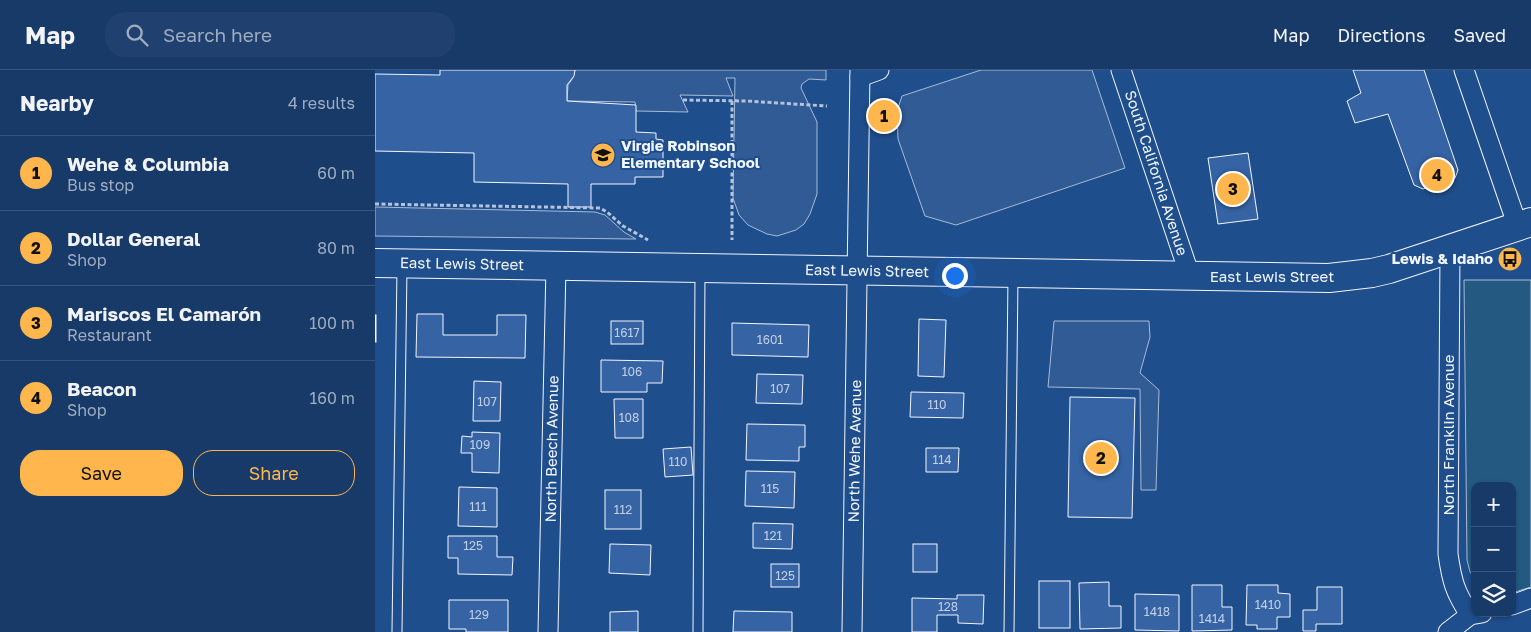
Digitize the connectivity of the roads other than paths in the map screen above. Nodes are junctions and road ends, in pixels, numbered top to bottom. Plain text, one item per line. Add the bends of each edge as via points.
1 (879, 70) edge
2 (1121, 70) edge
3 (1464, 70) edge
4 (860, 73) edge
5 (1524, 224) edge
6 (1449, 250) junction
7 (375, 263) edge
8 (403, 263) junction
9 (556, 266) junction
10 (700, 269) junction
11 (859, 270) junction
12 (1013, 273) junction
13 (1190, 276) junction
14 (1531, 598) edge
15 (1516, 604) edge
16 (1471, 608) edge
17 (1471, 617) edge
18 (397, 632) edge
19 (548, 632) edge
20 (698, 632) edge
21 (852, 632) edge
22 (1009, 632) edge
23 (1448, 632) edge

1 - 4 street
2 - 13 street, South California Avenue
3 - 5 street
4 - 11 street, North Wehe Avenue
5 - 6 main road, East Lewis Street
6 - 13 main road, East Lewis Street via 1389,269 1353,276
6 - 16 street, North Franklin Avenue via 1448,554 1455,590
7 - 8 main road, East Lewis Street
8 - 9 main road, East Lewis Street
8 - 18 lane
9 - 10 main road, East Lewis Street
9 - 19 street, North Beech Avenue
10 - 11 main road, East Lewis Street
10 - 20 lane
11 - 12 main road, East Lewis Street
11 - 21 street, North Wehe Avenue
12 - 13 main road, East Lewis Street
12 - 22 lane
14 - 15 street
17 - 23 street

